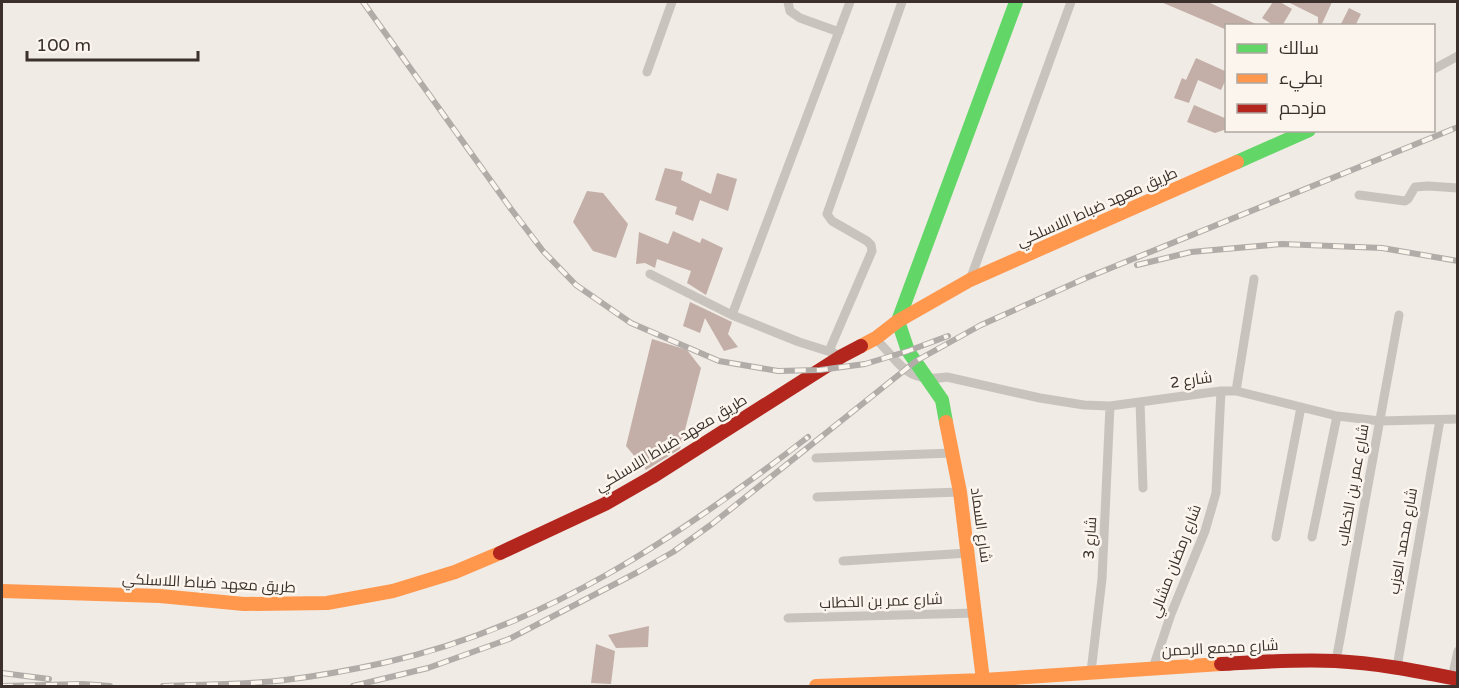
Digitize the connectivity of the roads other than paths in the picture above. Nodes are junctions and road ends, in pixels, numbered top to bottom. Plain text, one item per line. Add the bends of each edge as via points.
1 (672, 2) edge
2 (788, 2) edge
3 (850, 2) edge
4 (902, 2) edge
5 (1016, 2) edge
6 (1071, 2) edge
7 (839, 32) junction
8 (1458, 56) edge
9 (1435, 68) edge
10 (647, 72) dead end
11 (1304, 132) edge
12 (1458, 188) edge
13 (1359, 195) dead end
14 (650, 274) dead end
15 (1254, 279) dead end
16 (970, 280) junction
17 (732, 315) junction
18 (1400, 315) dead end
19 (898, 323) junction
20 (876, 339) junction
21 (836, 353) junction
22 (929, 380) junction
23 (1221, 391) junction
24 (1236, 391) junction
25 (1140, 402) junction
26 (1110, 406) junction
27 (1301, 407) junction
28 (1337, 416) junction
29 (1458, 419) edge
30 (1440, 420) junction
31 (1380, 421) junction
32 (952, 453) junction
33 (816, 458) dead end
34 (1143, 488) dead end
35 (960, 492) junction
36 (817, 497) dead end
37 (1275, 537) dead end
38 (1312, 537) dead end
39 (968, 553) junction
40 (843, 561) dead end
41 (2, 591) edge
42 (975, 613) junction
43 (788, 618) dead end
44 (1458, 651) edge
45 (1336, 661) junction
46 (1397, 667) junction
47 (1153, 668) junction
48 (1091, 672) junction
49 (1455, 679) edge
50 (983, 683) edge
51 (816, 687) edge

1 - 10 street
2 - 7 street via 790,11 800,18
3 - 7 street
4 - 21 street via 827,214 867,241 872,251
5 - 19 street
6 - 16 street
7 - 17 street
8 - 9 street
11 - 16 street, طريق معهد ضباط اللاسلكي
12 - 13 street via 1415,187 1405,201
14 - 17 street
15 - 24 street
16 - 19 street, طريق معهد ضباط اللاسلكي
17 - 21 street
18 - 31 street, شارع عمر بن الخطاب
19 - 20 street, طريق معهد ضباط اللاسلكي
19 - 22 street, شارع السماد via 906,348
20 - 21 street, طريق معهد ضباط اللاسلكي
20 - 22 street via 905,370
21 - 41 street, طريق معهد ضباط اللاسلكي via 652,477 605,504 537,537 421,583 363,598 285,604
22 - 26 street, شارع 2 via 947,377 1040,398
22 - 32 street, شارع السماد via 942,400
23 - 24 street, شارع 2
23 - 25 street, شارع 2
23 - 47 street, شارع رمضان مشالي via 1216,493
24 - 27 street, شارع 2
25 - 26 street, شارع 2
25 - 34 street
26 - 48 street, شارع 3 via 1103,567
27 - 28 street, شارع 2
27 - 37 street
28 - 31 street, شارع 2
28 - 38 street
29 - 30 street, شارع 2
30 - 31 street, شارع 2
30 - 46 street, شارع محمد العزب
31 - 45 street, شارع عمر بن الخطاب
32 - 33 street
32 - 35 street, شارع السماد
35 - 36 street
35 - 39 street, شارع السماد
39 - 40 street
39 - 42 street, شارع السماد
42 - 43 street, شارع عمر بن الخطاب
42 - 50 street, شارع السماد
44 - 49 street
45 - 46 street, شارع مجمع الرحمن
45 - 47 street, شارع مجمع الرحمن
46 - 49 street, شارع مجمع الرحمن
47 - 48 street, شارع مجمع الرحمن
48 - 50 street, شارع مجمع الرحمن
50 - 51 street, شارع مجمع الرحمن

